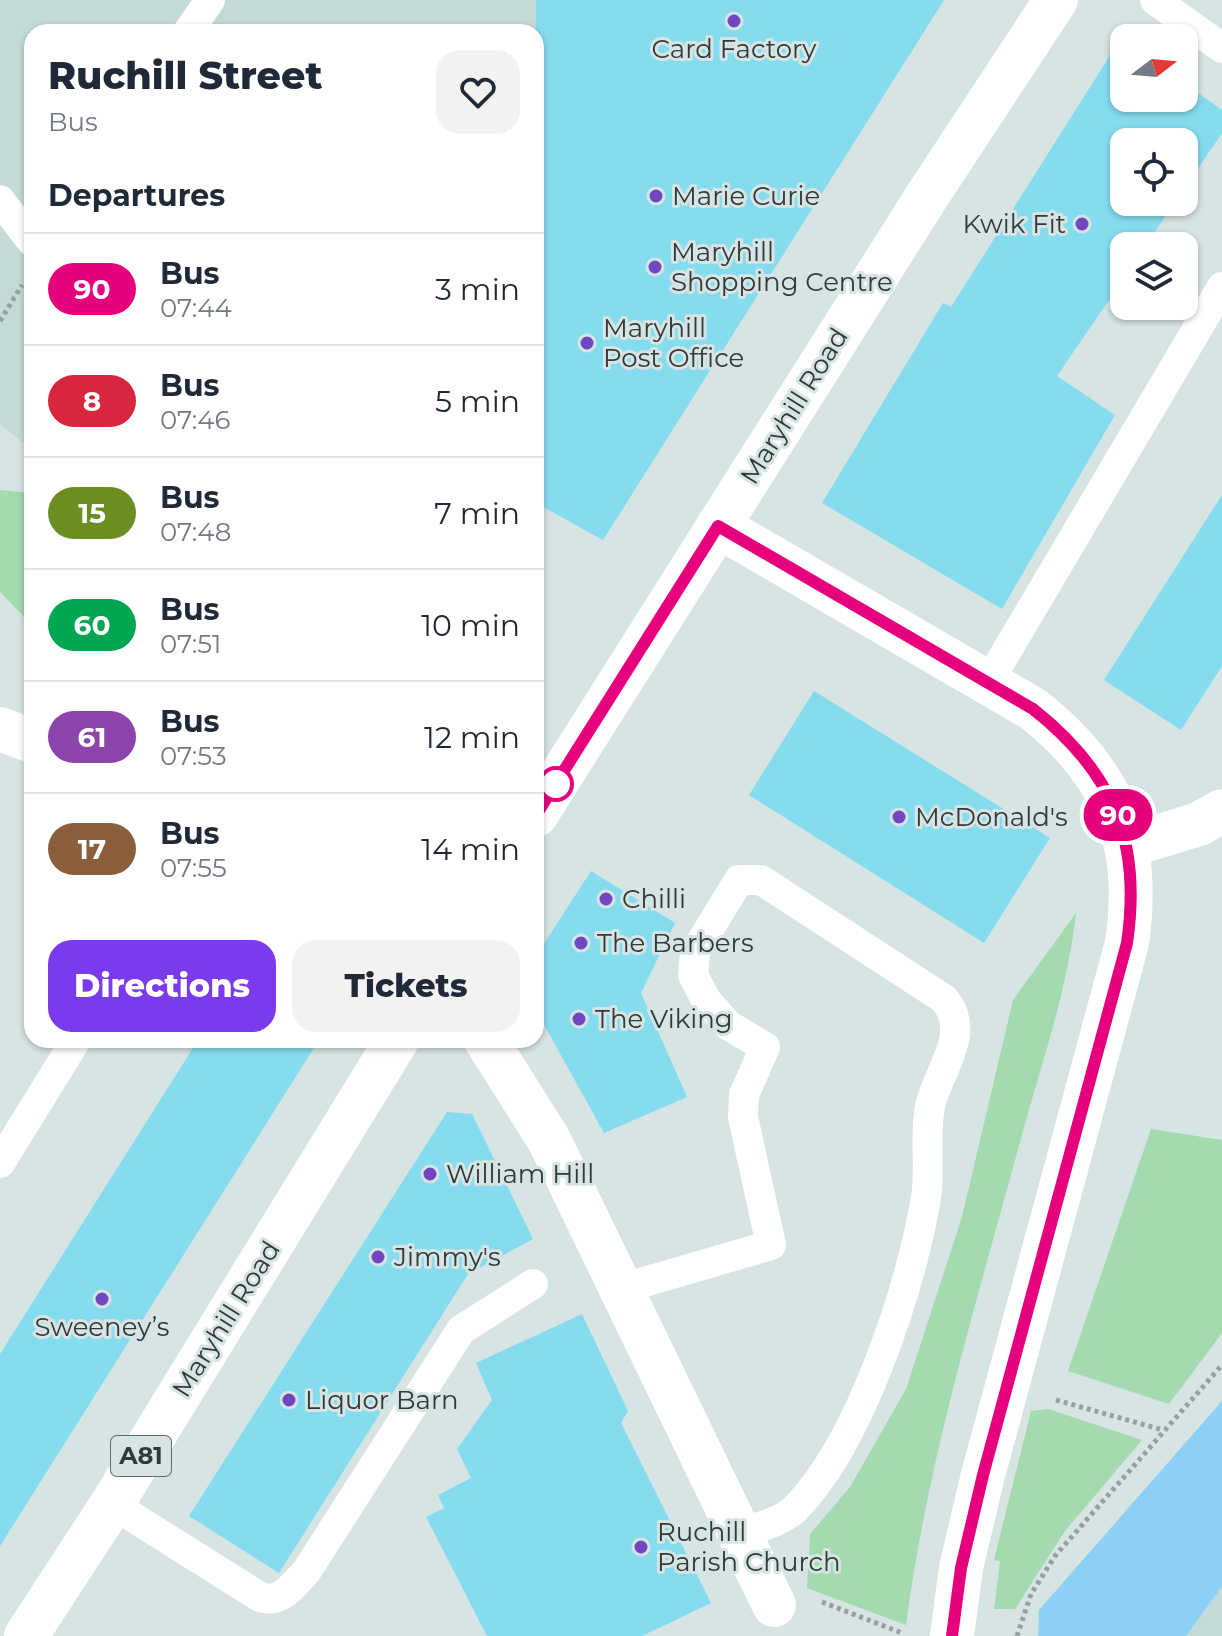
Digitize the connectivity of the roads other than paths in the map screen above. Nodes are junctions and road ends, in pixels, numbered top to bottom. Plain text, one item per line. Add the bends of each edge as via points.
1 (210, 0) edge
2 (1056, 0) edge
3 (1155, 0) edge
4 (194, 24) edge
5 (1222, 48) edge
6 (0, 200) edge
7 (24, 232) edge
8 (1222, 287) edge
9 (718, 526) junction
10 (989, 681) junction
11 (0, 729) edge
12 (24, 738) edge
13 (544, 802) edge
14 (1222, 811) edge
15 (1127, 846) junction
16 (71, 1048) edge
17 (392, 1048) edge
18 (491, 1048) edge
19 (0, 1163) edge
20 (533, 1284) dead end
21 (620, 1289) junction
22 (112, 1504) junction
23 (740, 1534) junction
24 (774, 1605) road end
25 (952, 1632) edge
26 (26, 1636) edge

1 - 4 lane
2 - 9 street, Maryhill Road
3 - 5 lane
6 - 7 lane
8 - 10 lane
9 - 10 street
9 - 13 street, Maryhill Road
10 - 15 street via 1033,709 1087,758 1112,800
11 - 12 street
14 - 15 street via 1199,824
15 - 25 street via 1132,912 1124,957 1006,1386 967,1542
16 - 19 lane
17 - 22 street, Maryhill Road / A81
18 - 21 street via 549,1140
20 - 22 lane via 461,1330 306,1572 281,1596 260,1597
21 - 23 street
21 - 23 lane via 771,1245 743,1117 744,1095 765,1047 716,1013 693,975 695,952 739,880 761,880 944,999 953,1010 957,1033 930,1108 926,1196 897,1311 843,1439 807,1494 788,1515
22 - 26 street, Maryhill Road / A81
23 - 24 street

